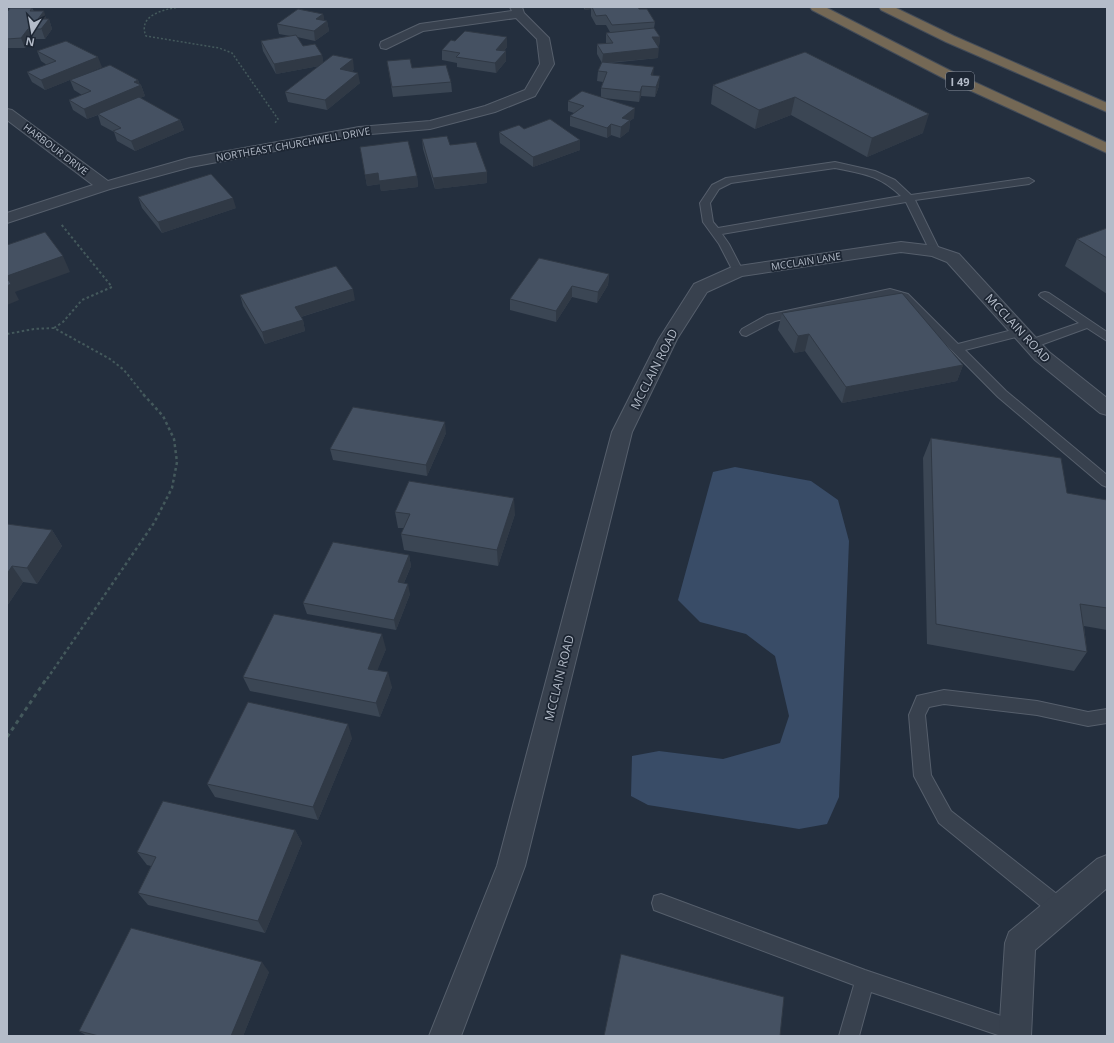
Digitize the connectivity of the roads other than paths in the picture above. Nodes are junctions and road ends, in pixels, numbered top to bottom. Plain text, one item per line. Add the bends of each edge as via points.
1 (816, 7) edge
2 (885, 7) edge
3 (518, 10) edge
4 (386, 45) dead end
5 (1107, 108) edge
6 (7, 113) edge
7 (1107, 149) edge
8 (1029, 181) dead end
9 (105, 186) junction
10 (909, 198) junction
11 (7, 218) edge
12 (716, 232) junction
13 (936, 251) junction
14 (953, 258) joint
15 (738, 271) junction
16 (1045, 295) dead end
17 (678, 323) joint
18 (1088, 324) junction
19 (746, 332) dead end
20 (1107, 337) edge
21 (1026, 338) junction
22 (956, 348) junction
23 (1107, 408) edge
24 (1107, 482) edge
25 (1107, 716) edge
26 (1107, 869) edge
27 (661, 903) dead end
28 (1060, 909) junction
29 (866, 980) junction
30 (1016, 1033) edge
31 (445, 1036) edge
32 (849, 1036) edge

1 - 7 highway, I 49 via 950,76
2 - 5 highway via 950,39
3 - 4 street via 420,28
3 - 9 street, NORTHEAST CHURCHWELL DRIVE via 543,38 547,64 530,93 490,109 430,124 359,131 189,163
6 - 9 street, HARBOUR DRIVE
8 - 10 lane
9 - 11 street, NORTHEAST CHURCHWELL DRIVE
10 - 12 lane
10 - 12 lane via 892,182 872,173 835,165 729,180 715,187 705,203 708,222
10 - 13 lane
12 - 15 lane
13 - 14 street, MCCLAIN LANE
13 - 15 street, MCCLAIN LANE via 901,247
14 - 21 street, MCCLAIN ROAD
15 - 17 street, MCCLAIN LANE via 700,288
16 - 18 lane
17 - 31 street, MCCLAIN ROAD via 622,432 511,866
18 - 20 lane
18 - 21 lane
19 - 22 lane via 771,318 890,292 904,296
21 - 22 lane
21 - 23 street, MCCLAIN ROAD via 1042,356
22 - 24 lane via 1002,394
25 - 28 lane via 1088,719 1037,708 944,697 922,701 917,715 923,776 945,817
26 - 28 street
27 - 29 lane
28 - 30 street via 1020,943
29 - 30 lane
29 - 32 lane

